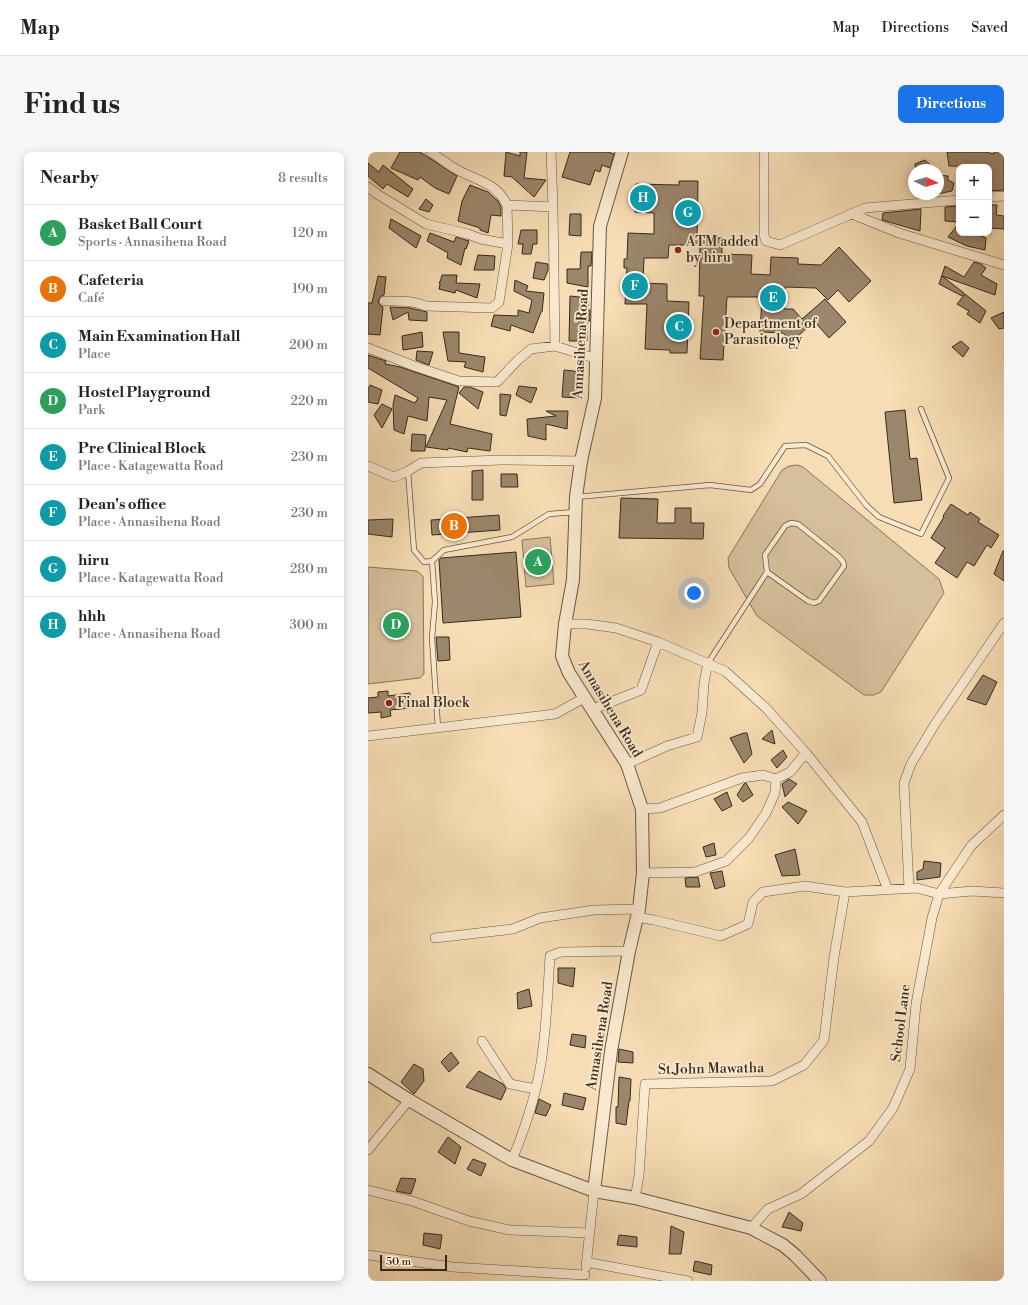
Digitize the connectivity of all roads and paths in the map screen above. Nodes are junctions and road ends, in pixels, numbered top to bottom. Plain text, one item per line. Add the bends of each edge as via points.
1 (430, 152) edge
2 (550, 152) edge
3 (622, 152) edge
4 (764, 152) edge
5 (368, 188) edge
6 (1004, 196) edge
7 (992, 197) edge
8 (956, 200) edge
9 (507, 205) junction
10 (553, 207) junction
11 (852, 214) junction
12 (508, 244) junction
13 (1004, 265) edge
14 (384, 301) dead end
15 (555, 346) junction
16 (368, 348) edge
17 (596, 359) junction
18 (921, 409) dead end
19 (581, 461) junction
20 (368, 466) edge
21 (408, 471) junction
22 (576, 497) junction
23 (575, 512) junction
24 (432, 561) junction
25 (767, 572) junction
26 (1004, 622) edge
27 (565, 624) junction
28 (658, 642) junction
29 (708, 663) junction
30 (584, 698) junction
31 (591, 710) junction
32 (438, 728) junction
33 (368, 736) edge
34 (806, 753) junction
35 (627, 764) junction
36 (776, 779) junction
37 (642, 809) junction
38 (1004, 815) edge
39 (643, 874) junction
40 (910, 888) junction
41 (888, 890) junction
42 (845, 892) junction
43 (1004, 893) edge
44 (939, 894) junction
45 (638, 913) junction
46 (435, 938) dead end
47 (629, 951) junction
48 (482, 1041) dead end
49 (368, 1074) edge
50 (536, 1089) junction
51 (409, 1100) junction
52 (368, 1150) edge
53 (512, 1160) junction
54 (368, 1190) edge
55 (594, 1191) junction
56 (635, 1198) junction
57 (751, 1228) junction
58 (589, 1233) junction
59 (368, 1257) edge
60 (586, 1262) junction
61 (584, 1278) edge
62 (688, 1281) edge
63 (820, 1281) edge

1 - 9 street via 454,168 496,188 503,195
2 - 10 street
3 - 17 street, Annasihena Road via 600,226
4 - 11 street via 766,241 780,245
5 - 12 street via 426,224
6 - 7 street
8 - 11 street via 865,208
9 - 10 street
9 - 12 street
10 - 15 street
11 - 13 street via 899,233
12 - 14 street via 499,302 492,308 426,306 409,301
15 - 16 street via 531,349 497,382 459,381
15 - 17 street
17 - 19 street, Annasihena Road via 594,398
18 - 22 lane via 950,478 921,534 879,517 866,505 828,456 806,445 785,446 760,484 751,490 710,485
19 - 21 street via 421,463
19 - 22 street, Annasihena Road
20 - 21 street via 394,477
21 - 24 lane via 414,550 424,562
22 - 23 street, Annasihena Road
23 - 24 lane via 549,514 512,537 444,550
23 - 27 street, Annasihena Road via 573,580
24 - 32 lane via 435,602 432,638
25 - 25 lane via 814,603 819,601 844,566 839,557 798,524 791,522 785,526 765,555
25 - 29 lane
26 - 40 street via 935,724 911,764 904,783
27 - 28 street via 616,628
27 - 30 street, Annasihena Road via 562,656 568,673
28 - 29 street
28 - 31 street via 641,690
29 - 34 street via 725,671 766,708
29 - 35 street via 702,713 696,737 667,746
30 - 31 street, Annasihena Road
30 - 32 street via 554,714
31 - 35 street, Annasihena Road
32 - 33 street
34 - 36 street via 790,772
34 - 41 street via 862,822
35 - 37 street, Annasihena Road
36 - 37 street via 763,775 742,778 660,808
36 - 39 street via 775,793 766,813 749,838 726,861 695,872
37 - 39 street, Annasihena Road
38 - 44 street, School Lane via 972,846
39 - 45 street, Annasihena Road
40 - 41 street
40 - 44 street
41 - 42 street
42 - 45 street via 805,886 763,892 753,902 748,924 721,936 654,920
42 - 56 street, St.John Mawatha via 824,1040 804,1065 772,1081 645,1084 639,1176
43 - 44 street via 972,891
44 - 57 street, School Lane via 916,1004 910,1069 893,1108 870,1141 801,1194 768,1209
45 - 46 street via 594,910 540,918 512,929
45 - 47 street, Annasihena Road
47 - 50 street via 561,952 550,956 543,1048
47 - 55 street, Annasihena Road via 611,1051
48 - 50 street via 510,1084
49 - 51 street
50 - 53 street via 524,1131
51 - 52 street
51 - 53 street
53 - 55 street
54 - 58 street via 412,1201 469,1221 510,1230
55 - 56 street
55 - 58 street, Annasihena Road
56 - 57 street
57 - 63 street via 783,1245
58 - 60 street, Annasihena Road
59 - 61 street
60 - 61 street, Annasihena Road
60 - 62 street

